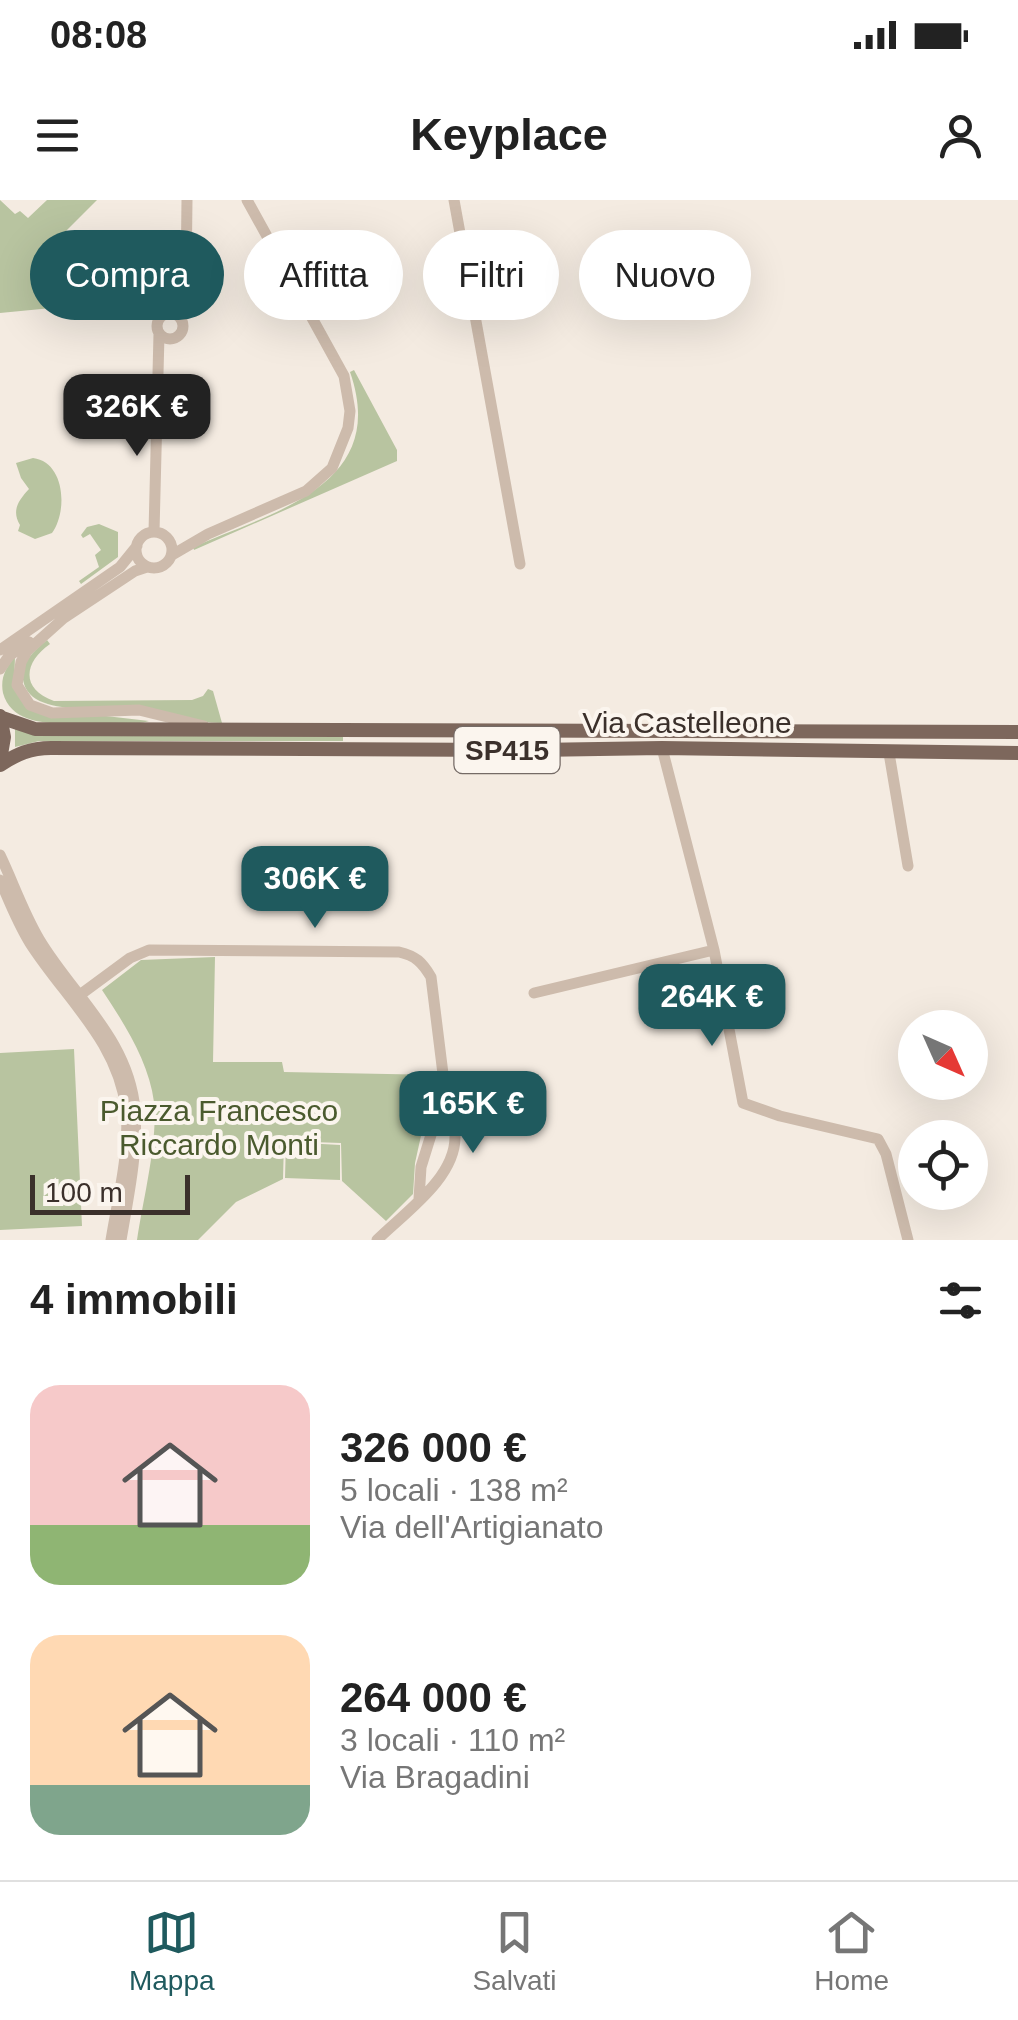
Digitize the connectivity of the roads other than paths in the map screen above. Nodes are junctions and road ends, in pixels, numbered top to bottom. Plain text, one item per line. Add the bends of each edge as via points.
1 (247, 200) edge
2 (454, 200) edge
3 (188, 201) edge
4 (187, 230) edge
5 (158, 320) edge
6 (177, 320) edge
7 (162, 337) junction
8 (161, 534) junction
9 (208, 534) junction
10 (136, 546) junction
11 (172, 555) junction
12 (520, 564) dead end
13 (147, 567) junction
14 (65, 618) junction
15 (0, 650) edge
16 (0, 669) edge
17 (0, 717) edge
18 (208, 727) junction
19 (1018, 732) edge
20 (662, 748) junction
21 (888, 752) junction
22 (1018, 753) edge
23 (0, 762) edge
24 (0, 855) edge
25 (908, 866) dead end
26 (0, 880) edge
27 (714, 950) junction
28 (534, 993) dead end
29 (76, 998) junction
30 (446, 1090) junction
31 (421, 1168) junction
32 (437, 1180) junction
33 (419, 1199) junction
34 (111, 1240) edge
35 (121, 1240) edge
36 (377, 1240) edge
37 (908, 1240) edge

1 - 9 street via 344,376 348,428 332,468 306,492
2 - 12 street
3 - 4 street
5 - 7 street
6 - 7 street via 181,334
7 - 8 street
8 - 9 street
8 - 10 street via 143,536
8 - 11 street
9 - 11 street
10 - 13 street
10 - 15 street via 120,567
11 - 13 street via 165,564
13 - 14 street
14 - 16 street
14 - 18 street via 21,662 17,685 30,705 52,712 139,710
17 - 18 main road, Via Castelleone / SP415 via 35,729
17 - 23 main road, SP415
18 - 19 main road, Via Castelleone / SP415
20 - 21 main road, Via Castelleone / SP415
20 - 23 main road, Via Castelleone / SP415 via 35,748
20 - 27 street
21 - 22 main road, Via Castelleone / SP415
21 - 25 street
24 - 29 street
26 - 29 street via 32,946
27 - 28 street
27 - 37 street via 743,1103 878,1140
29 - 30 street via 149,950 412,955 431,977
29 - 34 street via 107,1046 126,1110
29 - 35 street via 114,1041 129,1077 135,1150
30 - 31 street
30 - 32 street via 455,1136 450,1162
31 - 32 street
31 - 33 street
32 - 33 street
33 - 36 street

